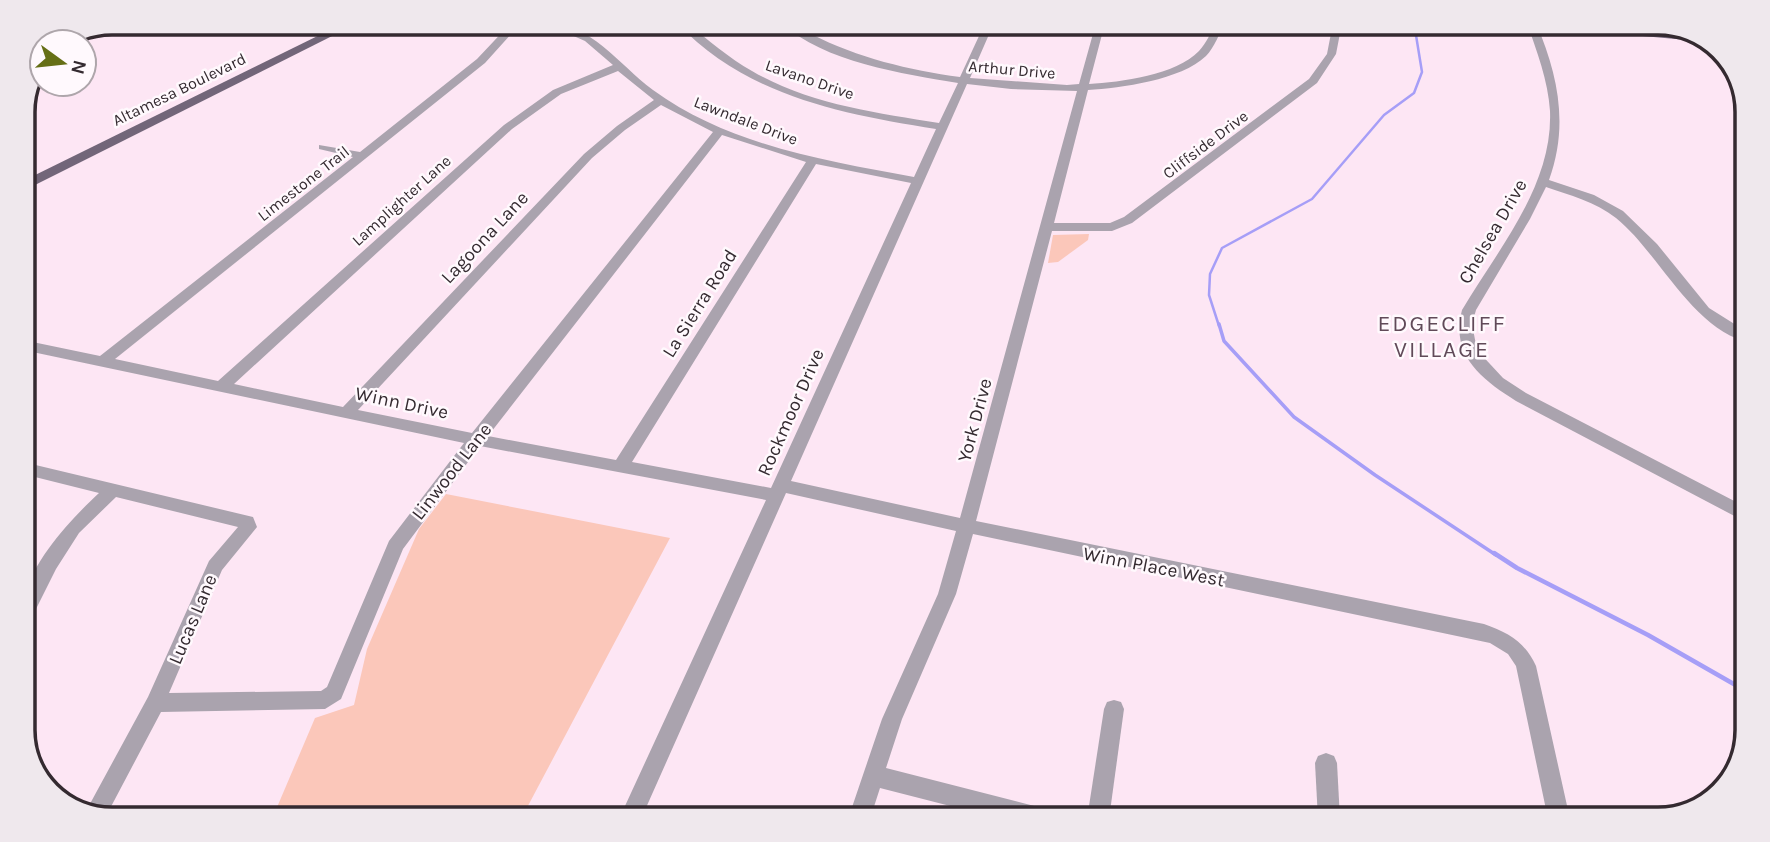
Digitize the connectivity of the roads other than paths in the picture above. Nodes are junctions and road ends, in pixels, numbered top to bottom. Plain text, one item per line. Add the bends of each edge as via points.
1 (303, 35) edge
2 (328, 35) edge
3 (505, 35) edge
4 (583, 35) edge
5 (697, 35) edge
6 (805, 35) edge
7 (985, 35) edge
8 (1097, 35) edge
9 (1217, 35) edge
10 (1337, 35) edge
11 (1537, 35) edge
12 (620, 66) junction
13 (965, 80) junction
14 (195, 87) junction
15 (1082, 90) junction
16 (212, 92) junction
17 (661, 100) junction
18 (944, 127) junction
19 (720, 131) junction
20 (323, 147) dead end
21 (363, 156) junction
22 (812, 161) junction
23 (35, 166) edge
24 (35, 181) edge
25 (918, 181) junction
26 (1542, 182) junction
27 (1047, 227) junction
28 (1735, 330) edge
29 (35, 347) edge
30 (104, 361) junction
31 (223, 385) junction
32 (347, 412) junction
33 (476, 440) junction
34 (621, 466) junction
35 (35, 471) edge
36 (113, 489) junction
37 (778, 490) junction
38 (1735, 509) edge
39 (967, 527) junction
40 (35, 593) edge
41 (155, 704) junction
42 (1114, 709) dead end
43 (1326, 763) dead end
44 (872, 775) junction
45 (100, 806) edge
46 (635, 807) edge
47 (863, 807) edge
48 (996, 807) edge
49 (1100, 807) edge
50 (1328, 807) edge
51 (1556, 807) edge

1 - 14 main road, Altamesa Boulevard
2 - 16 main road, Altamesa Boulevard
3 - 21 street, Limestone Trail via 481,61
4 - 12 street, Lawndale Drive
5 - 18 street, Lavano Drive via 728,61 778,87 850,110
6 - 13 street, Arthur Drive via 880,65
7 - 13 street, Rockmoor Drive
8 - 15 street, York Drive
9 - 15 street, Arthur Drive via 1203,51 1172,70 1126,85
10 - 27 street, Cliffside Drive via 1328,63 1313,81 1128,220 1112,227
11 - 26 street, Chelsea Drive via 1555,101 1550,163
12 - 17 street, Lawndale Drive
12 - 31 street, Lamplighter Lane via 557,92 508,127
13 - 15 street, Arthur Drive
13 - 18 street, Rockmoor Drive
14 - 16 main road
14 - 23 main road, Altamesa Boulevard
15 - 27 street, York Drive
16 - 24 main road, Altamesa Boulevard
17 - 19 street, Lawndale Drive
17 - 32 street, Lagoona Lane via 588,156
18 - 25 street, Rockmoor Drive
19 - 22 street, Lawndale Drive
19 - 33 street, Linwood Lane
20 - 21 street
21 - 30 street, Limestone Trail
22 - 25 street, Lawndale Drive
22 - 34 street, La Sierra Road
25 - 37 street, Rockmoor Drive
26 - 28 street via 1590,198 1619,214 1704,311
26 - 38 street, Chelsea Drive via 1465,320 1475,360 1493,380 1532,404
27 - 39 street, York Drive
29 - 30 street, Winn Drive
30 - 31 street, Winn Drive
31 - 32 street, Winn Drive
32 - 33 street, Winn Drive
33 - 34 street, Winn Drive
33 - 41 street, Linwood Lane via 395,546 334,693 325,700
34 - 37 street, Winn Drive
35 - 36 street, Lucas Lane
36 - 40 street via 73,528
36 - 41 street, Lucas Lane via 247,522 248,527 215,566
37 - 39 street, Winn Place West
37 - 46 street, Rockmoor Drive
39 - 44 street, York Drive via 947,594
39 - 51 street, Winn Place West via 1484,632 1510,643 1523,657
41 - 45 street, Lucas Lane
42 - 49 street
43 - 50 street
44 - 47 street, York Drive
44 - 48 street

